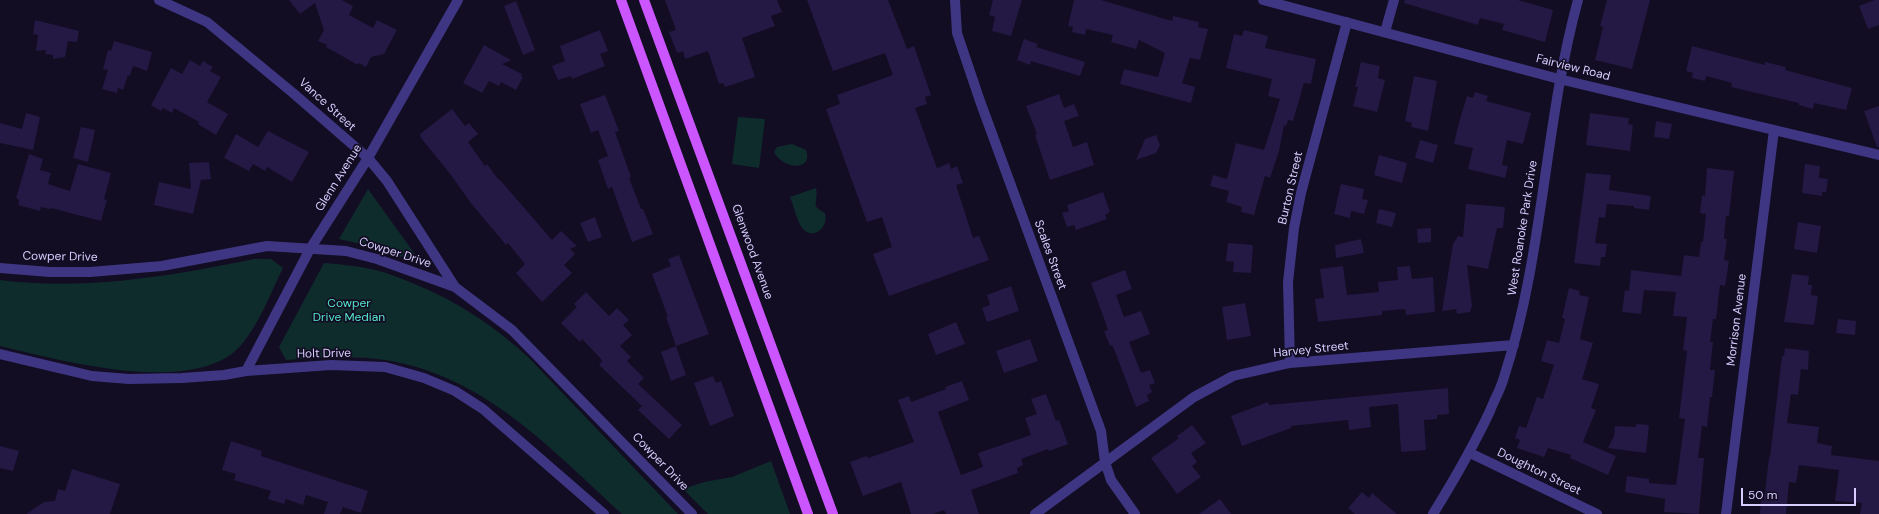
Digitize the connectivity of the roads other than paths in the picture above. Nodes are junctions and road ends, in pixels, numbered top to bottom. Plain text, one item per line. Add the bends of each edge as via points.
1 (159, 0) edge
2 (458, 0) edge
3 (621, 0) edge
4 (644, 0) edge
5 (955, 0) edge
6 (1263, 0) edge
7 (1394, 0) edge
8 (1578, 0) edge
9 (1347, 22) junction
10 (1385, 32) junction
11 (1559, 79) junction
12 (1774, 130) junction
13 (1879, 155) edge
14 (368, 158) junction
15 (310, 249) junction
16 (0, 268) edge
17 (455, 287) junction
18 (1514, 345) junction
19 (0, 354) edge
20 (1290, 363) junction
21 (246, 371) junction
22 (1470, 453) junction
23 (1105, 462) junction
24 (604, 514) edge
25 (692, 514) edge
26 (808, 514) edge
27 (833, 514) edge
28 (1035, 514) edge
29 (1135, 514) edge
30 (1433, 514) edge
31 (1597, 514) edge
32 (1726, 514) edge

1 - 14 street, Vance Street via 207,22
2 - 14 street, Glenn Avenue
3 - 26 main road
4 - 27 main road, Glenwood Avenue
5 - 23 street, Scales Street via 957,33 1101,430
6 - 9 street, Fairview Road
7 - 10 street
8 - 11 street, West Roanoke Park Drive
9 - 10 street, Fairview Road
9 - 20 street, Burton Street via 1294,228 1288,282
10 - 11 street, Fairview Road
11 - 12 street, Fairview Road
11 - 18 street, West Roanoke Park Drive via 1530,282
12 - 13 street, Fairview Road
12 - 32 street, Morrison Avenue
14 - 15 street, Glenn Avenue
14 - 17 street, Vance Street via 387,181
15 - 16 street, Cowper Drive via 267,246 162,266 90,272
15 - 17 street, Cowper Drive via 346,251 377,259
15 - 21 street, Glenn Avenue
17 - 25 street, Cowper Drive via 512,330
18 - 20 street, Harvey Street
18 - 22 street, West Roanoke Park Drive via 1504,379
19 - 21 street, Holt Drive via 92,376 129,379 182,378
20 - 23 street, Harvey Street via 1233,376 1194,397
21 - 24 street, Holt Drive via 330,364 385,367 424,378 455,391 483,409
22 - 30 street, West Roanoke Park Drive
22 - 31 street, Doughton Street
23 - 28 street, Harvey Street
23 - 29 street, Scales Street via 1112,480

